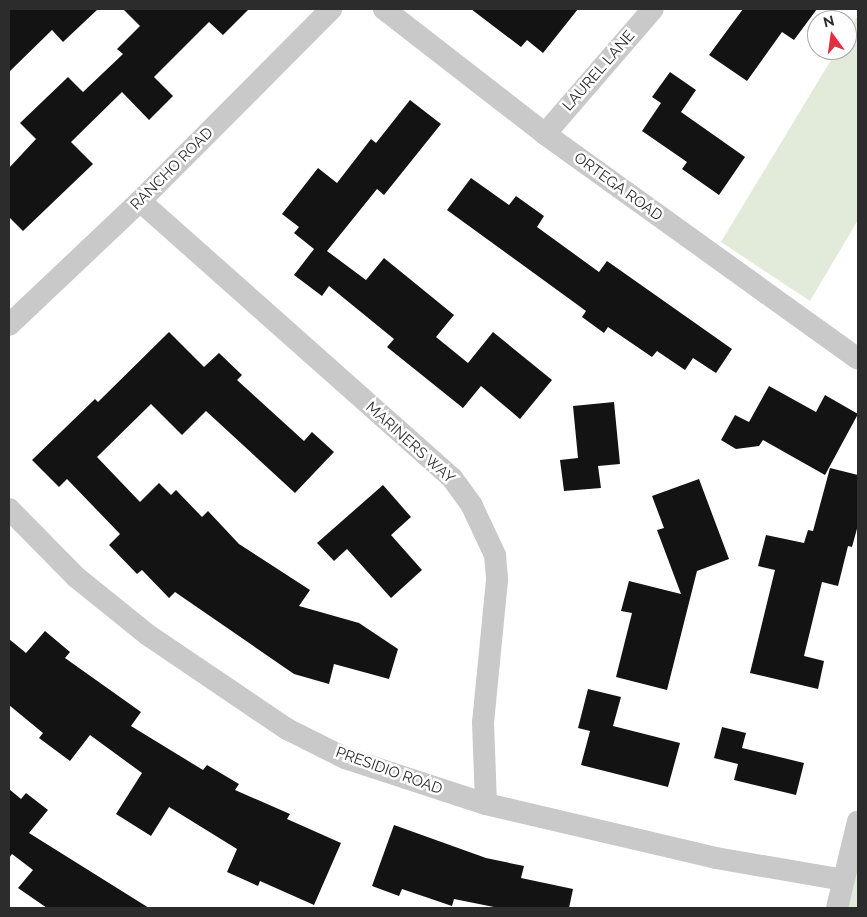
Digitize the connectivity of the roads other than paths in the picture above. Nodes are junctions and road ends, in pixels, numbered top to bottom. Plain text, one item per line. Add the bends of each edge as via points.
1 (331, 9) edge
2 (384, 9) edge
3 (653, 9) edge
4 (545, 134) junction
5 (140, 201) junction
6 (9, 325) edge
7 (858, 359) edge
8 (9, 509) edge
9 (486, 804) junction
10 (858, 821) edge
11 (843, 880) junction
12 (836, 908) edge

1 - 5 street, RANCHO ROAD
2 - 4 street, ORTEGA ROAD
3 - 4 street, LAUREL LANE
4 - 7 street, ORTEGA ROAD
5 - 6 street, RANCHO ROAD
5 - 9 street, MARINERS WAY via 452,478 472,506 494,555 497,580 483,722
8 - 9 street, PRESIDIO ROAD via 106,604 287,729 345,758
9 - 11 street, PRESIDIO ROAD via 716,858
10 - 11 street
11 - 12 street

